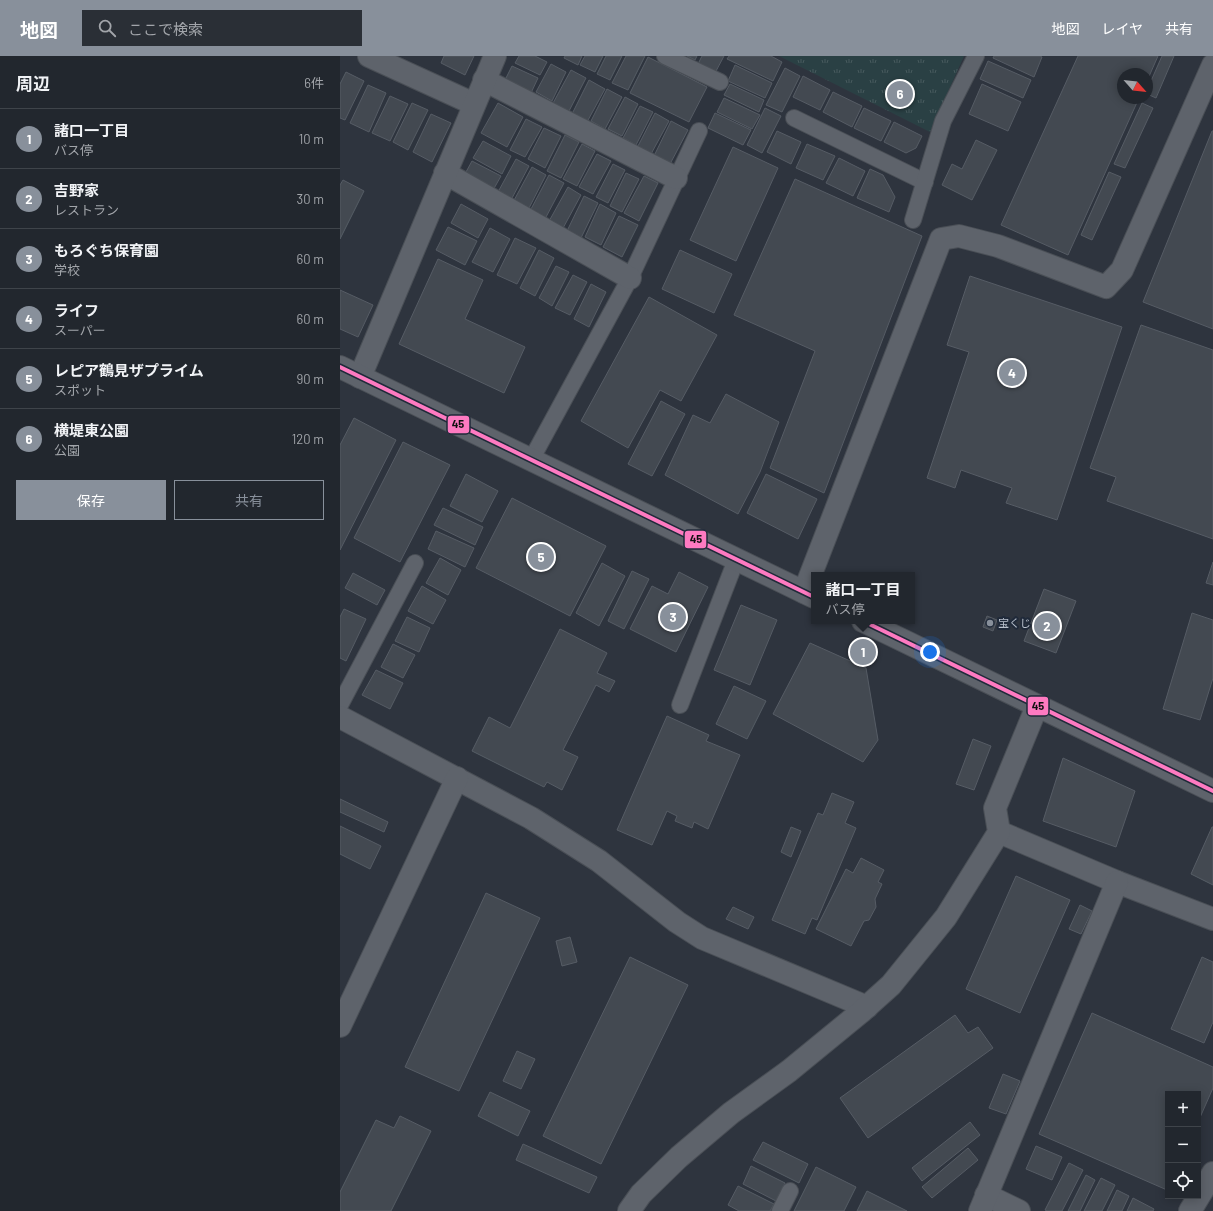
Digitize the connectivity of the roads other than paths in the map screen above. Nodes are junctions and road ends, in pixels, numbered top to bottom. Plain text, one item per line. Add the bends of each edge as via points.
1 (369, 56) edge
2 (494, 56) edge
3 (665, 56) edge
4 (976, 56) edge
5 (1213, 65) edge
6 (484, 80) junction
7 (720, 82) dead end
8 (474, 104) junction
9 (794, 118) dead end
10 (699, 131) dead end
11 (445, 173) junction
12 (676, 178) junction
13 (925, 182) junction
14 (913, 220) dead end
15 (630, 278) junction
16 (340, 367) edge
17 (360, 376) junction
18 (531, 460) junction
19 (736, 560) junction
20 (415, 563) dead end
21 (818, 572) edge
22 (809, 595) edge
23 (869, 624) edge
24 (340, 705) edge
25 (680, 705) dead end
26 (1037, 706) junction
27 (340, 717) edge
28 (457, 778) junction
29 (1213, 792) edge
30 (999, 832) junction
31 (1117, 882) junction
32 (1213, 919) edge
33 (867, 1007) junction
34 (340, 1026) edge
35 (1213, 1173) edge
36 (790, 1191) dead end
37 (983, 1203) edge
38 (629, 1211) edge
39 (780, 1211) edge
40 (1019, 1211) edge
41 (1190, 1211) edge

1 - 8 street
2 - 6 street
3 - 7 lane
4 - 13 lane via 943,121
5 - 21 street via 1122,270 1106,287 998,246 959,236 941,239
6 - 8 street
6 - 12 street
8 - 11 street
9 - 13 lane
10 - 12 lane
11 - 15 street
11 - 17 street
12 - 15 lane
13 - 14 lane
15 - 18 lane
16 - 17 street
17 - 18 street
18 - 19 street
19 - 22 street
19 - 25 lane
20 - 24 lane
23 - 26 street
26 - 29 street
26 - 30 street via 995,808
27 - 28 street
28 - 33 street via 531,818 593,857 677,922 702,938
28 - 34 street
30 - 31 street
30 - 33 street via 946,917 892,985
31 - 32 street
31 - 37 street
33 - 38 street via 679,1157 641,1194
35 - 41 street
36 - 39 lane
37 - 40 street

